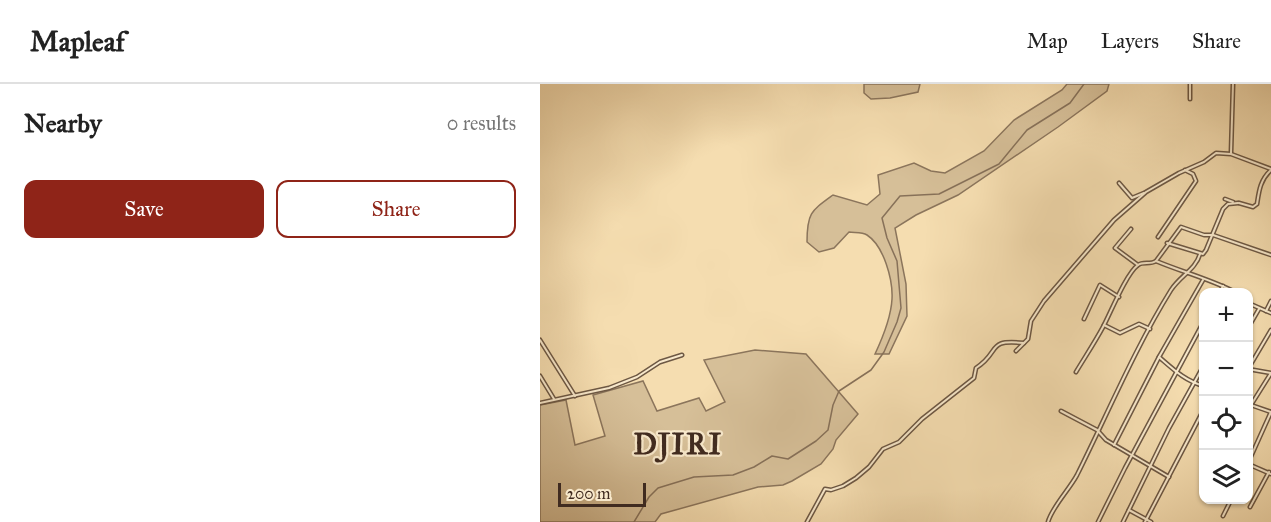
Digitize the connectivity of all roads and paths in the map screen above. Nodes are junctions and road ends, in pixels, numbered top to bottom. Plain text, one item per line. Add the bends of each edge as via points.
1 (1190, 84) edge
2 (1233, 84) edge
3 (1190, 99) dead end
4 (1231, 154) junction
5 (1271, 169) edge
6 (1185, 170) junction
7 (1119, 183) dead end
8 (1146, 192) junction
9 (1225, 199) dead end
10 (1238, 203) junction
11 (1131, 230) dead end
12 (1213, 235) junction
13 (1158, 237) dead end
14 (1167, 243) junction
15 (1200, 254) junction
16 (1271, 255) edge
17 (1156, 261) junction
18 (1138, 265) junction
19 (1186, 274) junction
20 (1203, 280) junction
21 (1223, 286) joint
22 (1227, 288) edge
23 (1119, 297) junction
24 (1271, 301) edge
25 (1253, 306) edge
26 (1259, 309) junction
27 (1266, 311) junction
28 (1271, 314) edge
29 (1084, 319) dead end
30 (1253, 319) edge
31 (1104, 325) junction
32 (1199, 328) edge
33 (1150, 329) junction
34 (1271, 330) edge
35 (540, 340) edge
36 (1024, 343) junction
37 (1016, 351) dead end
38 (682, 355) dead end
39 (1159, 357) junction
40 (1253, 361) edge
41 (1253, 370) edge
42 (1076, 372) dead end
43 (1175, 372) junction
44 (1199, 373) edge
45 (540, 376) edge
46 (1194, 383) junction
47 (1199, 385) edge
48 (575, 396) junction
49 (554, 400) junction
50 (1253, 400) edge
51 (540, 403) edge
52 (1253, 406) edge
53 (1062, 411) dead end
54 (1271, 412) edge
55 (1199, 417) edge
56 (1096, 430) junction
57 (1114, 445) junction
58 (1253, 453) edge
59 (1131, 455) junction
60 (1150, 465) junction
61 (1253, 466) edge
62 (1270, 473) edge
63 (1169, 477) junction
64 (1229, 504) edge
65 (1250, 507) dead end
66 (1129, 510) junction
67 (1223, 516) dead end
68 (1146, 521) edge
69 (807, 522) edge
70 (1048, 522) edge
71 (1098, 522) edge
72 (1123, 522) edge
73 (1151, 522) edge

1 - 3 street
2 - 4 street
4 - 5 street
4 - 6 street via 1215,153
5 - 10 street via 1259,188 1257,204 1253,207
6 - 8 street
6 - 13 street via 1196,181
7 - 8 street via 1132,198
8 - 36 street via 1110,225 1044,300
9 - 10 street
10 - 12 street via 1224,207
11 - 18 street via 1115,248
12 - 14 street via 1181,227
12 - 15 street
12 - 16 street
14 - 15 street
14 - 17 street
15 - 19 street
17 - 18 street
17 - 19 street
18 - 23 street
19 - 20 street
19 - 33 street via 1172,289
20 - 21 street
20 - 39 street
21 - 22 street
23 - 29 street via 1100,285
23 - 31 street
24 - 27 street
25 - 26 street
26 - 27 street
26 - 30 street
27 - 28 street
31 - 33 street via 1120,333 1139,324
31 - 42 street
32 - 43 street
33 - 56 street
34 - 40 street
35 - 48 street
36 - 37 street
36 - 69 street via 1004,341 996,345 976,368 974,378 899,442 883,449 869,467 848,483 825,489
38 - 48 street via 634,378
39 - 43 street
39 - 57 street
41 - 50 street via 1271,372
43 - 46 street
43 - 59 street
44 - 46 street
45 - 49 street
46 - 47 street
46 - 60 street
48 - 49 street
49 - 51 street
52 - 54 street
53 - 56 street
54 - 58 street
55 - 63 street
56 - 57 street
56 - 70 street via 1075,478
57 - 59 street
59 - 60 street
59 - 71 street
60 - 63 street
60 - 66 street
61 - 62 street
62 - 65 street
63 - 68 street
64 - 67 street
66 - 68 street
66 - 72 street
68 - 73 street

